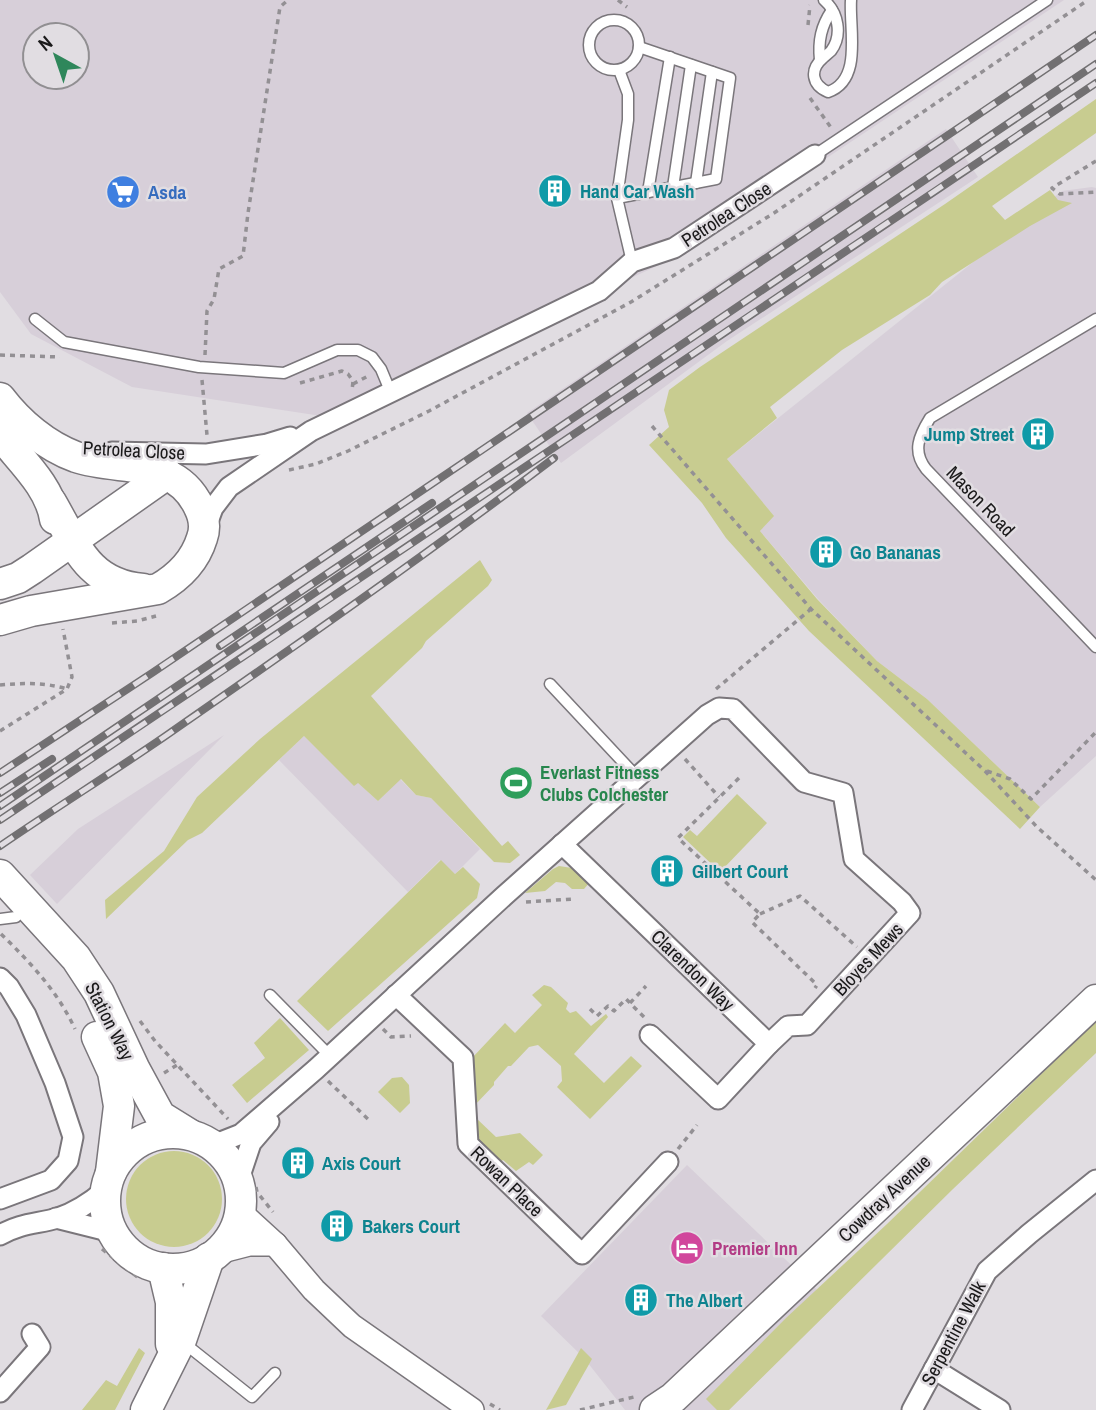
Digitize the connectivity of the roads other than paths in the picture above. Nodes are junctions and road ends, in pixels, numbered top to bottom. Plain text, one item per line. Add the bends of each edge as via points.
1 (824, 0) edge
2 (851, 0) edge
3 (1047, 0) edge
4 (832, 10) junction
5 (639, 47) junction
6 (670, 58) junction
7 (820, 60) junction
8 (691, 65) junction
9 (619, 70) junction
10 (712, 72) junction
11 (815, 155) joint
12 (696, 183) junction
13 (673, 187) junction
14 (648, 192) junction
15 (617, 198) junction
16 (632, 262) junction
17 (35, 318) dead end
18 (1096, 319) edge
19 (391, 393) junction
20 (0, 398) edge
21 (13, 430) edge
22 (311, 431) junction
23 (206, 445) junction
24 (167, 474) junction
25 (51, 502) junction
26 (204, 532) junction
27 (73, 540) junction
28 (41, 561) junction
29 (0, 584) edge
30 (160, 601) junction
31 (0, 620) edge
32 (1096, 647) edge
33 (550, 684) dead end
34 (637, 777) junction
35 (562, 844) junction
36 (0, 875) edge
37 (4, 917) edge
38 (0, 978) edge
39 (270, 995) dead end
40 (396, 995) junction
41 (1096, 1000) edge
42 (650, 1035) road end
43 (769, 1044) junction
44 (323, 1063) junction
45 (201, 1140) junction
46 (668, 1162) road end
47 (1096, 1180) edge
48 (108, 1181) junction
49 (247, 1183) junction
50 (0, 1199) edge
51 (240, 1212) junction
52 (56, 1219) junction
53 (0, 1235) edge
54 (106, 1240) junction
55 (275, 1244) junction
56 (213, 1255) junction
57 (153, 1274) junction
58 (32, 1335) dead end
59 (175, 1353) junction
60 (934, 1369) junction
61 (275, 1373) dead end
62 (0, 1392) edge
63 (481, 1406) edge
64 (666, 1406) edge
65 (146, 1410) edge
66 (912, 1410) edge
67 (1000, 1410) edge

1 - 4 lane
2 - 7 lane via 849,73 843,84 828,92 821,89 813,71
3 - 11 lane, Petrolea Close
4 - 7 lane via 820,37
4 - 7 lane via 838,32 831,52
5 - 6 lane
5 - 9 lane via 633,62
5 - 9 lane via 634,30 620,21 596,27 589,42 592,57 603,68
6 - 8 lane
6 - 14 lane
8 - 10 lane
8 - 13 lane
9 - 15 lane via 628,94 628,120
10 - 12 lane
10 - 12 lane via 730,78 716,178
11 - 16 street, Petrolea Close via 674,248
12 - 13 lane
13 - 14 lane
14 - 15 lane
15 - 16 lane
16 - 19 street, Petrolea Close via 599,291
17 - 19 lane via 64,342 199,367 284,373 337,350 358,350 372,357
18 - 32 lane, Mason Road via 930,418 919,436 918,450 926,469
19 - 22 street, Petrolea Close
20 - 21 main road
21 - 23 street, Petrolea Close via 83,449
21 - 24 main road via 76,457
21 - 25 main road via 26,466
22 - 23 street, Petrolea Close via 267,444
22 - 26 street, Petrolea Close via 229,487 213,508
23 - 24 street, Petrolea Close
24 - 26 main road via 196,501
24 - 27 main road
25 - 27 main road
25 - 28 main road via 53,541
26 - 30 main road via 188,566 169,583
27 - 28 main road
27 - 30 main road via 91,568 103,577
28 - 29 main road via 18,578
30 - 31 main road via 141,593
33 - 34 lane
34 - 35 street
34 - 43 street, Bloyes Mews via 706,715 719,708 733,709 804,782 843,793 854,859 909,913 807,1025 788,1026
35 - 40 street
35 - 43 street, Clarendon Way
36 - 45 main road, Station Way via 76,958 99,993 160,1116
37 - 48 main road, Station Way via 60,967 113,1072 119,1106
38 - 50 street via 26,1015 73,1137 68,1161 51,1180
39 - 44 lane
40 - 44 street
40 - 46 street, Rowan Place via 463,1058 468,1144 582,1254
41 - 64 main road, Cowdray Avenue
42 - 43 street via 718,1100
44 - 45 street via 241,1134
44 - 49 street via 251,1143
45 - 48 main road via 172,1132 146,1138 121,1157
45 - 49 main road via 228,1159
47 - 60 street, Serpentine Walk via 994,1263
48 - 52 street via 90,1203
48 - 54 main road
49 - 51 main road
51 - 55 street
51 - 56 main road via 232,1234
52 - 53 street via 18,1226
52 - 54 street
54 - 57 main road
55 - 56 street via 249,1244
55 - 63 street via 352,1326
56 - 57 main road
56 - 59 main road
57 - 59 main road via 172,1303
58 - 62 street via 40,1347
59 - 61 lane via 252,1397
59 - 65 main road
60 - 66 street, Serpentine Walk
60 - 67 street

